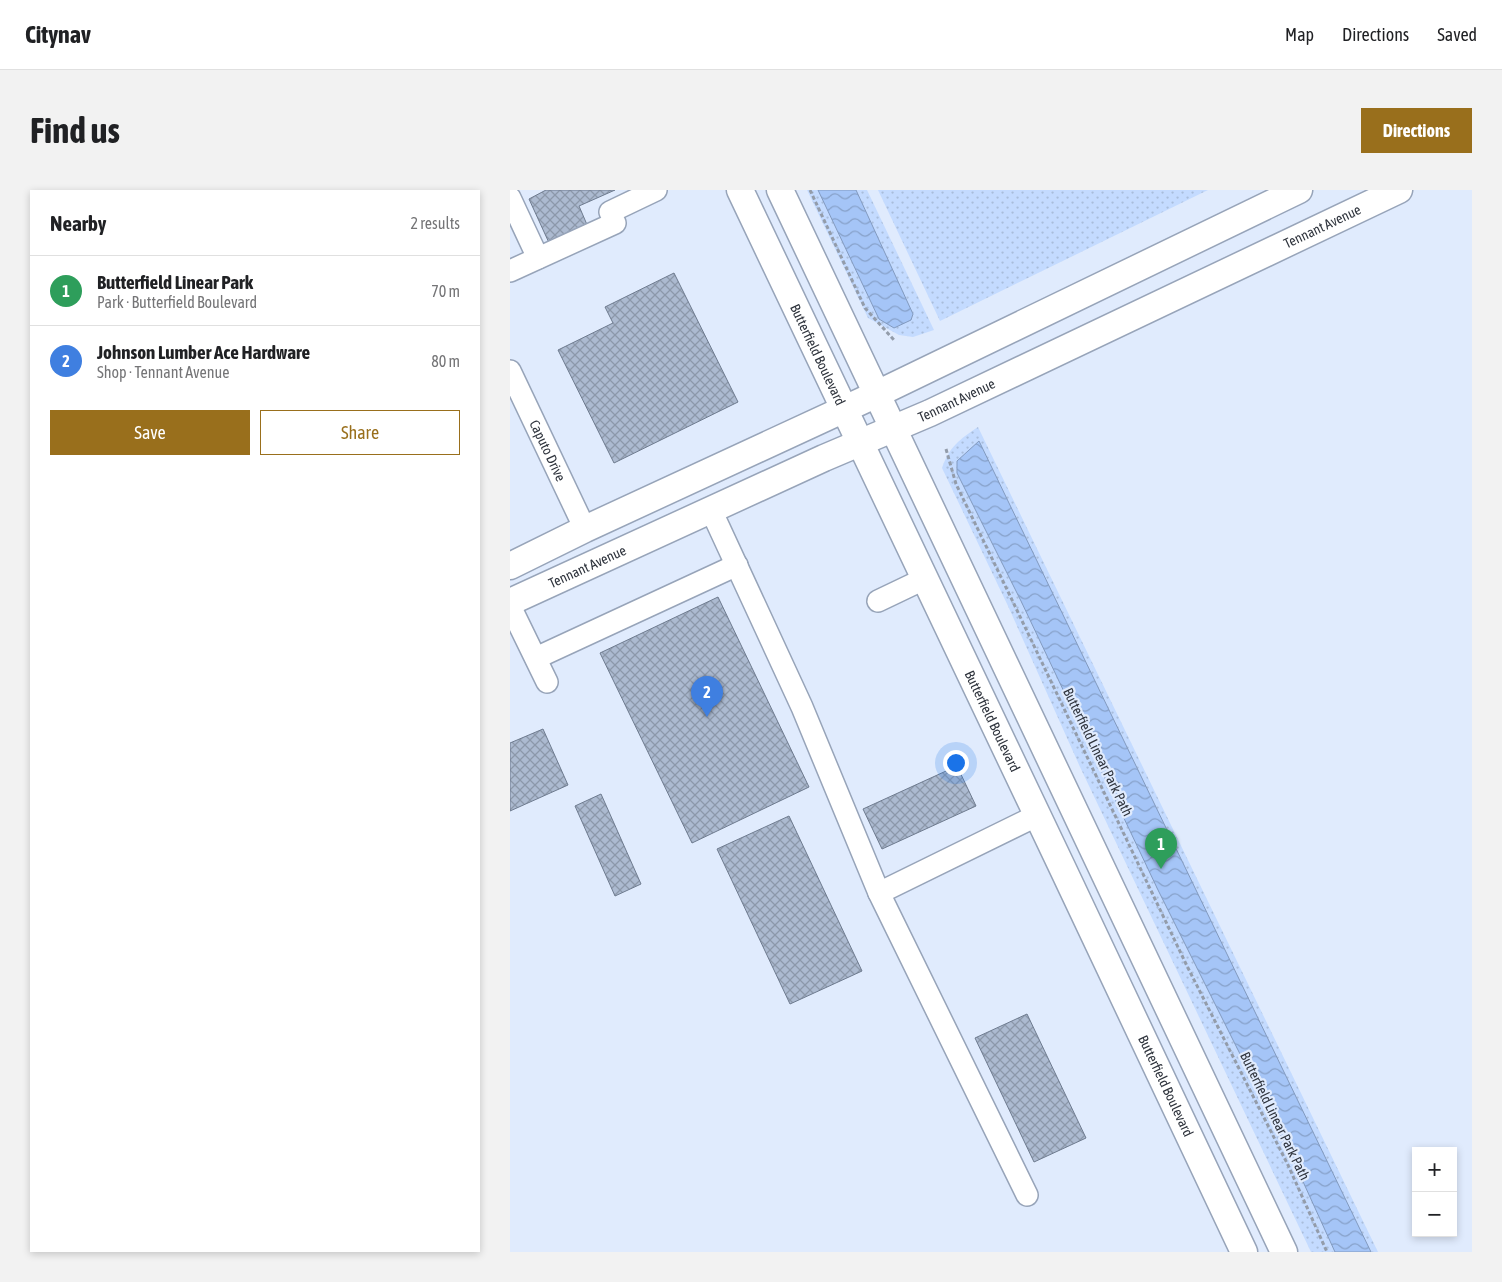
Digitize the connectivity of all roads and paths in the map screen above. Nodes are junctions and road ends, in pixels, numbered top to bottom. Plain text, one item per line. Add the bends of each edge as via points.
1 (656, 190) edge
2 (740, 190) edge
3 (780, 190) edge
4 (810, 190) edge
5 (1299, 190) edge
6 (1399, 190) edge
7 (510, 198) edge
8 (538, 258) junction
9 (510, 271) edge
10 (894, 340) dead end
11 (510, 371) edge
12 (877, 394) junction
13 (844, 410) junction
14 (893, 429) junction
15 (860, 443) junction
16 (946, 449) dead end
17 (711, 510) junction
18 (585, 529) junction
19 (737, 565) junction
20 (510, 566) edge
21 (924, 579) junction
22 (878, 601) dead end
23 (510, 604) edge
24 (536, 658) junction
25 (547, 682) dead end
26 (1038, 815) junction
27 (879, 893) junction
28 (1027, 1195) dead end
29 (1244, 1252) edge
30 (1284, 1252) edge
31 (1326, 1252) edge

1 - 8 street via 610,212 615,223
2 - 13 main road, Butterfield Boulevard
3 - 12 main road
4 - 10 path via 865,308
5 - 12 main road
6 - 14 main road, Tennant Avenue
7 - 8 street
8 - 9 street
11 - 18 street, Caputo Drive
12 - 13 main road
12 - 14 main road
13 - 15 main road, Butterfield Boulevard
13 - 18 main road
14 - 15 main road, Tennant Avenue
14 - 30 main road
15 - 17 main road, Tennant Avenue
15 - 21 main road, Butterfield Boulevard
16 - 31 path, Butterfield Linear Park Path via 956,484 1187,966 1288,1164
17 - 19 street
17 - 23 main road, Tennant Avenue
18 - 20 main road
19 - 24 street
19 - 27 street via 802,707
21 - 22 street
21 - 26 main road, Butterfield Boulevard
23 - 24 street
24 - 25 street
26 - 27 street
26 - 29 main road, Butterfield Boulevard
27 - 28 street

